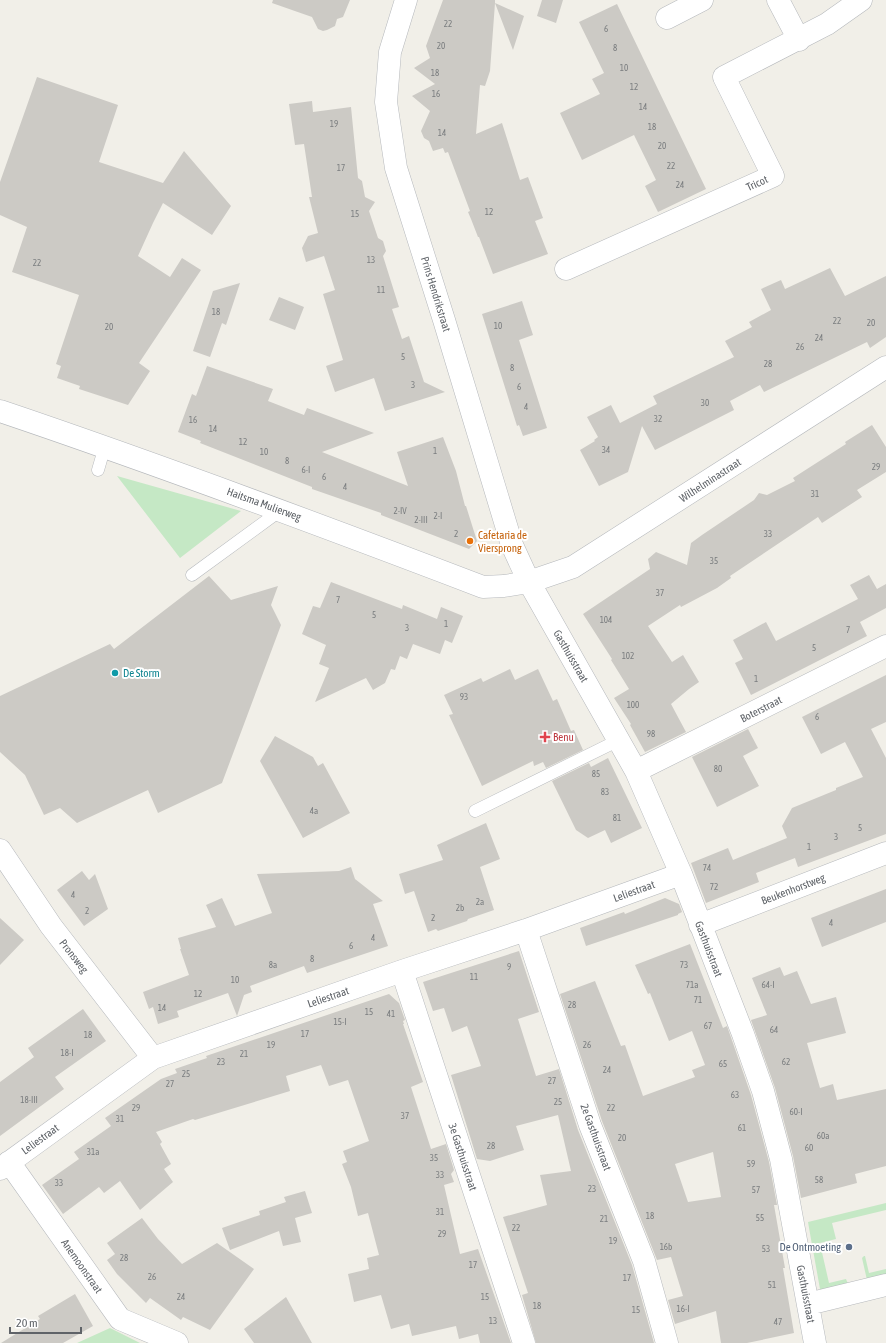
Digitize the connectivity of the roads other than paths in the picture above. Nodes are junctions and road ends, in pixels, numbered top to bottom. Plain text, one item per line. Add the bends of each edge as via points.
1 (406, 0) edge
2 (702, 0) edge
3 (778, 0) edge
4 (860, 0) edge
5 (666, 18) dead end
6 (799, 40) junction
7 (566, 269) dead end
8 (886, 367) edge
9 (0, 411) edge
10 (105, 446) junction
11 (98, 470) dead end
12 (281, 510) junction
13 (192, 575) dead end
14 (529, 582) junction
15 (886, 646) edge
16 (619, 740) junction
17 (636, 771) junction
18 (475, 811) dead end
19 (0, 850) edge
20 (886, 853) edge
21 (681, 874) junction
22 (700, 925) junction
23 (526, 930) junction
24 (402, 971) junction
25 (153, 1058) junction
26 (4, 1165) edge
27 (886, 1285) edge
28 (808, 1304) junction
29 (177, 1343) edge
30 (524, 1343) edge
31 (667, 1343) edge
32 (816, 1343) edge

1 - 14 street, Prins Hendrikstraat via 390,52 386,102 396,168 512,545
2 - 5 street
3 - 6 street
4 - 6 street, Tricot
6 - 7 street, Tricot via 724,78 773,176
8 - 14 street, Wilhelminastraat via 572,567
9 - 10 street, Haitsma Mulierweg
10 - 11 lane
10 - 12 street, Haitsma Mulierweg
12 - 13 lane
12 - 14 street, Haitsma Mulierweg via 484,587
14 - 16 street, Gasthuisstraat
15 - 17 street, Boterstraat
16 - 17 street, Gasthuisstraat
16 - 18 lane
17 - 21 street, Gasthuisstraat
19 - 25 street, Pronsweg via 51,926
20 - 22 street, Beukenhorstweg
21 - 22 street, Gasthuisstraat
21 - 23 street, Leliestraat
22 - 28 street, Gasthuisstraat via 763,1091 781,1159
23 - 24 street, Leliestraat
23 - 31 street, 2e Gasthuisstraat via 590,1125 644,1261
24 - 25 street, Leliestraat
24 - 30 street, 3e Gasthuisstraat
25 - 26 street, Leliestraat
26 - 29 street, Anemoonstraat via 120,1319
27 - 28 street
28 - 32 street, Gasthuisstraat

